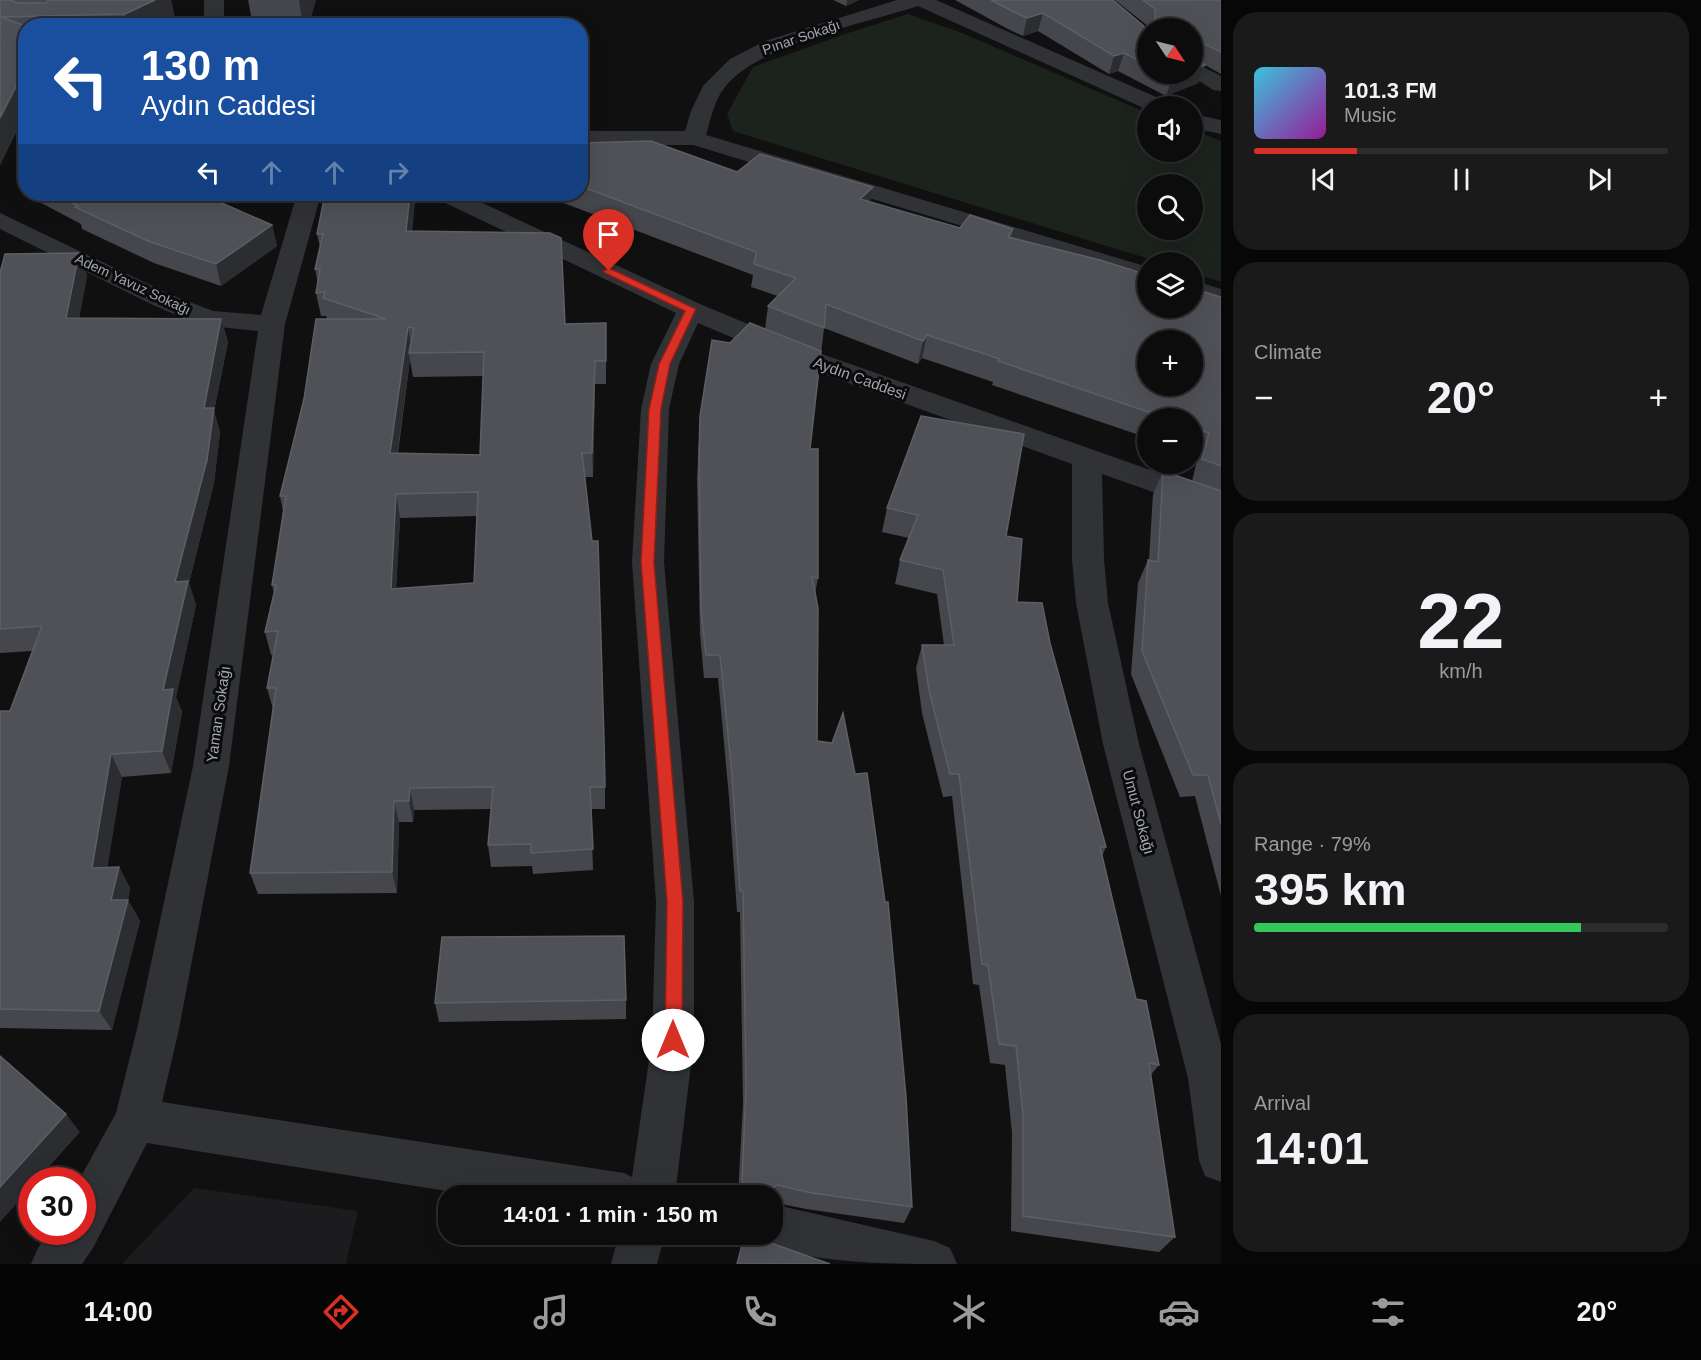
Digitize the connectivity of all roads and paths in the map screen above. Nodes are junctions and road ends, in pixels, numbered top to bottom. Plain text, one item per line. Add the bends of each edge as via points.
1 (214, 0) edge
2 (918, 0) edge
3 (214, 18) edge
4 (1203, 74) edge
5 (1221, 85) edge
6 (1137, 97) edge
7 (1203, 123) edge
8 (1221, 127) edge
9 (588, 138) edge
10 (694, 138) junction
11 (307, 201) edge
12 (460, 201) edge
13 (3, 229) edge
14 (1137, 272) edge
15 (1203, 291) edge
16 (1221, 297) edge
17 (691, 309) junction
18 (273, 324) junction
19 (1087, 459) junction
20 (1221, 506) edge
21 (136, 1120) junction
22 (1221, 1160) edge
23 (553, 1185) edge
24 (653, 1185) edge
25 (96, 1195) edge
26 (783, 1230) edge
27 (68, 1245) edge
28 (639, 1245) edge
29 (54, 1264) edge
30 (634, 1264) edge
31 (934, 1264) edge

1 - 3 street
2 - 6 street, Pınar Sokağı
2 - 10 street, Pınar Sokağı via 772,45 737,63 714,86
4 - 5 street
7 - 8 street
9 - 10 street
10 - 14 street
11 - 18 street, Yaman Sokağı
12 - 17 street, Aydın Caddesi
13 - 18 street, Adem Yavuz Sokağı via 208,319
15 - 16 street
17 - 19 street, Aydın Caddesi via 795,354
17 - 24 street via 664,364 655,409 648,562 675,902 673,1040
18 - 21 street, Yaman Sokağı via 211,766
19 - 20 street, Aydın Caddesi
19 - 22 street, Umut Sokağı via 1092,603 1121,744 1209,1078
21 - 23 street
21 - 25 street, Yaman Sokağı
26 - 31 street
27 - 29 street
28 - 30 street

